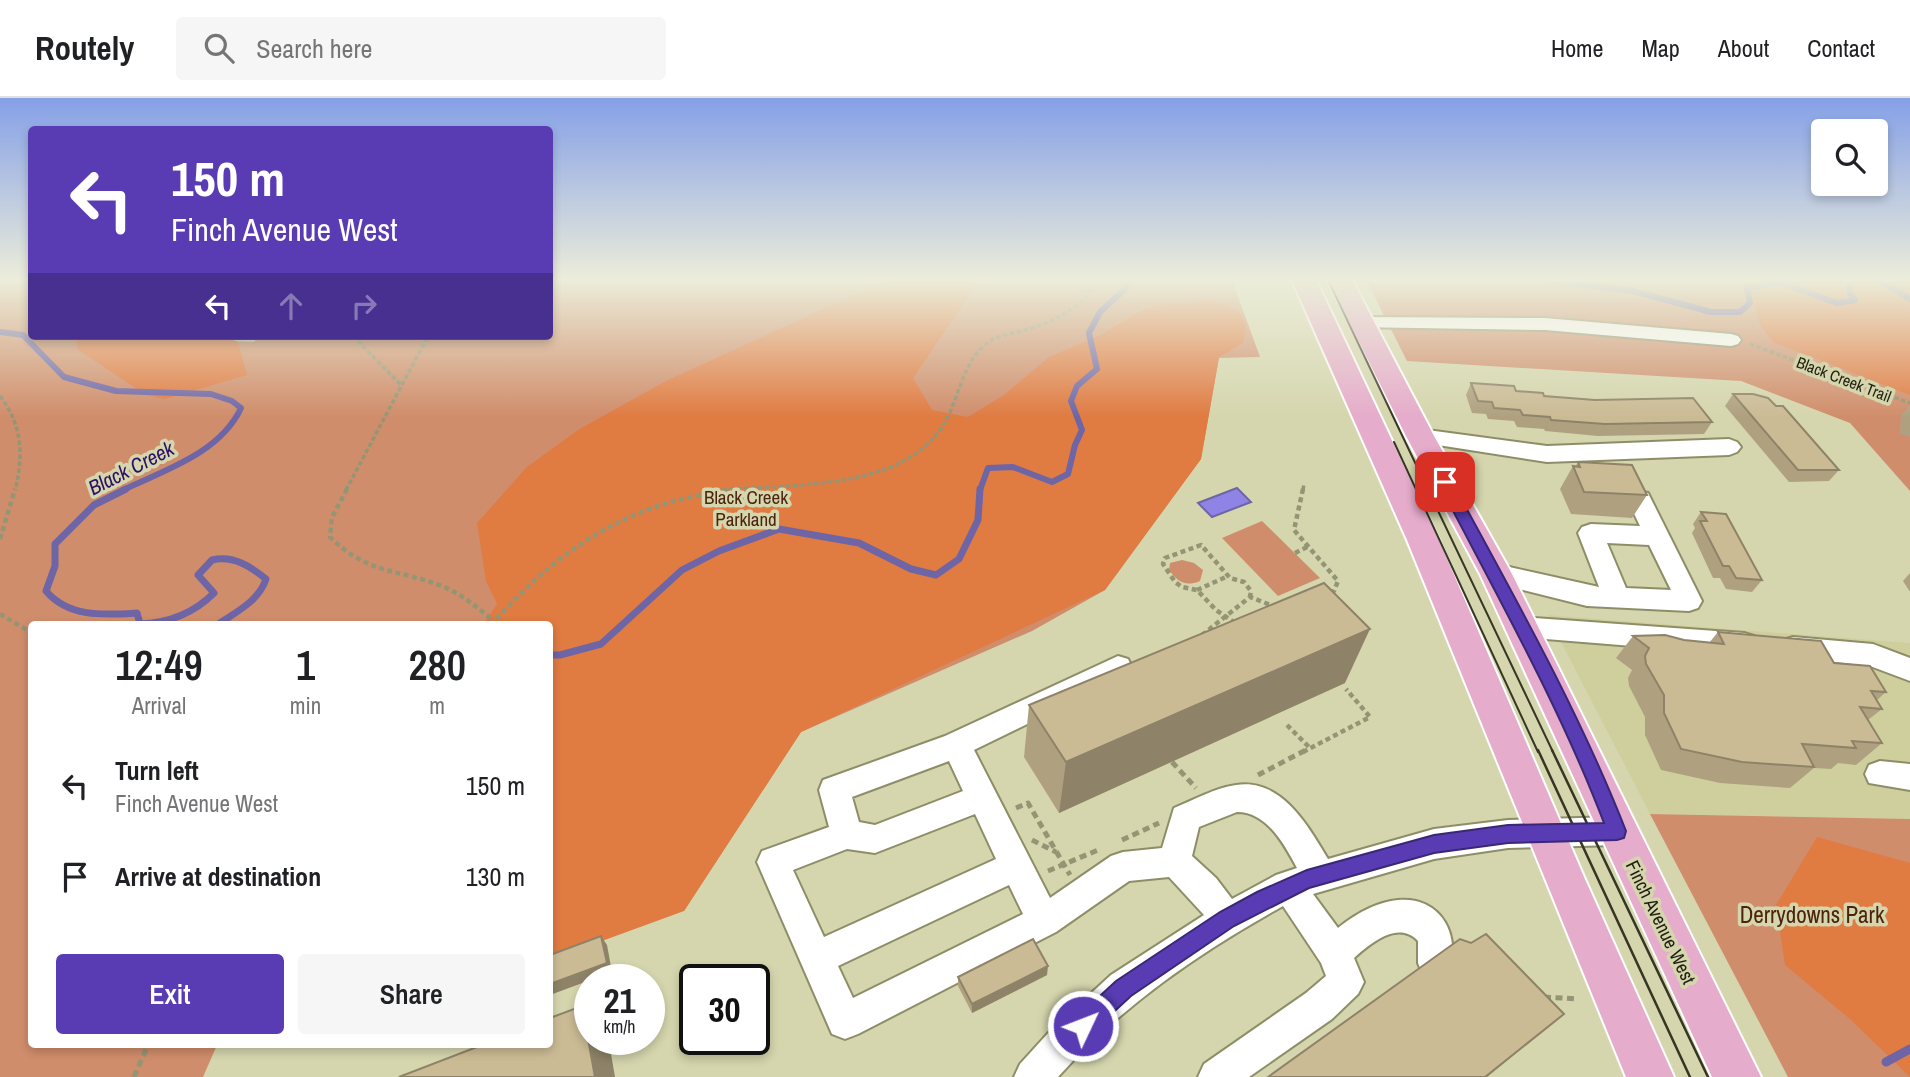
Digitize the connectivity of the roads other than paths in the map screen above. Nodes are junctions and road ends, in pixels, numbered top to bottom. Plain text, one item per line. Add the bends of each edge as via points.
1 (1325, 326) edge
2 (1362, 326) edge
3 (1578, 326) edge
4 (1731, 340) road end
5 (1420, 436) junction
6 (1729, 447) dead end
7 (1639, 499) edge
8 (1657, 536) junction
9 (1496, 574) junction
10 (1616, 597) junction
11 (1522, 627) junction
12 (1118, 667) edge
13 (1909, 671) edge
14 (956, 745) junction
15 (986, 808) junction
16 (1617, 831) junction
17 (1544, 832) junction
18 (847, 835) junction
19 (1175, 861) junction
20 (1016, 866) junction
21 (1320, 876) junction
22 (1288, 887) junction
23 (1227, 919) junction
24 (1044, 920) junction
25 (1335, 953) junction
26 (817, 958) junction
27 (1435, 963) edge
28 (1045, 1072) edge
29 (1217, 1077) edge
30 (1650, 1077) edge
31 (1737, 1077) edge

1 - 17 main road via 1421,538
2 - 5 main road, Finch Avenue West
3 - 4 street
5 - 6 street via 1547,454
5 - 9 main road, Finch Avenue West
7 - 8 street
8 - 10 street via 1591,533
8 - 10 street via 1689,601
9 - 10 street via 1587,596
9 - 11 main road, Finch Avenue West
11 - 13 street via 1873,655
11 - 16 main road, Finch Avenue West
12 - 14 street
14 - 15 street
14 - 18 street via 834,790
15 - 18 street via 875,839
15 - 20 street
16 - 17 street
16 - 31 main road, Finch Avenue West
17 - 21 street via 1434,844
17 - 30 main road
18 - 26 street via 773,862
19 - 21 lane via 1185,818 1239,797 1263,803 1283,816
19 - 23 street
19 - 24 street via 1123,867
20 - 24 street
20 - 26 street
21 - 22 street
22 - 23 street
22 - 25 street
23 - 28 street via 1124,988
24 - 26 street via 845,1021
25 - 27 street via 1351,935 1387,917 1418,918 1435,934
25 - 29 street via 1346,982

